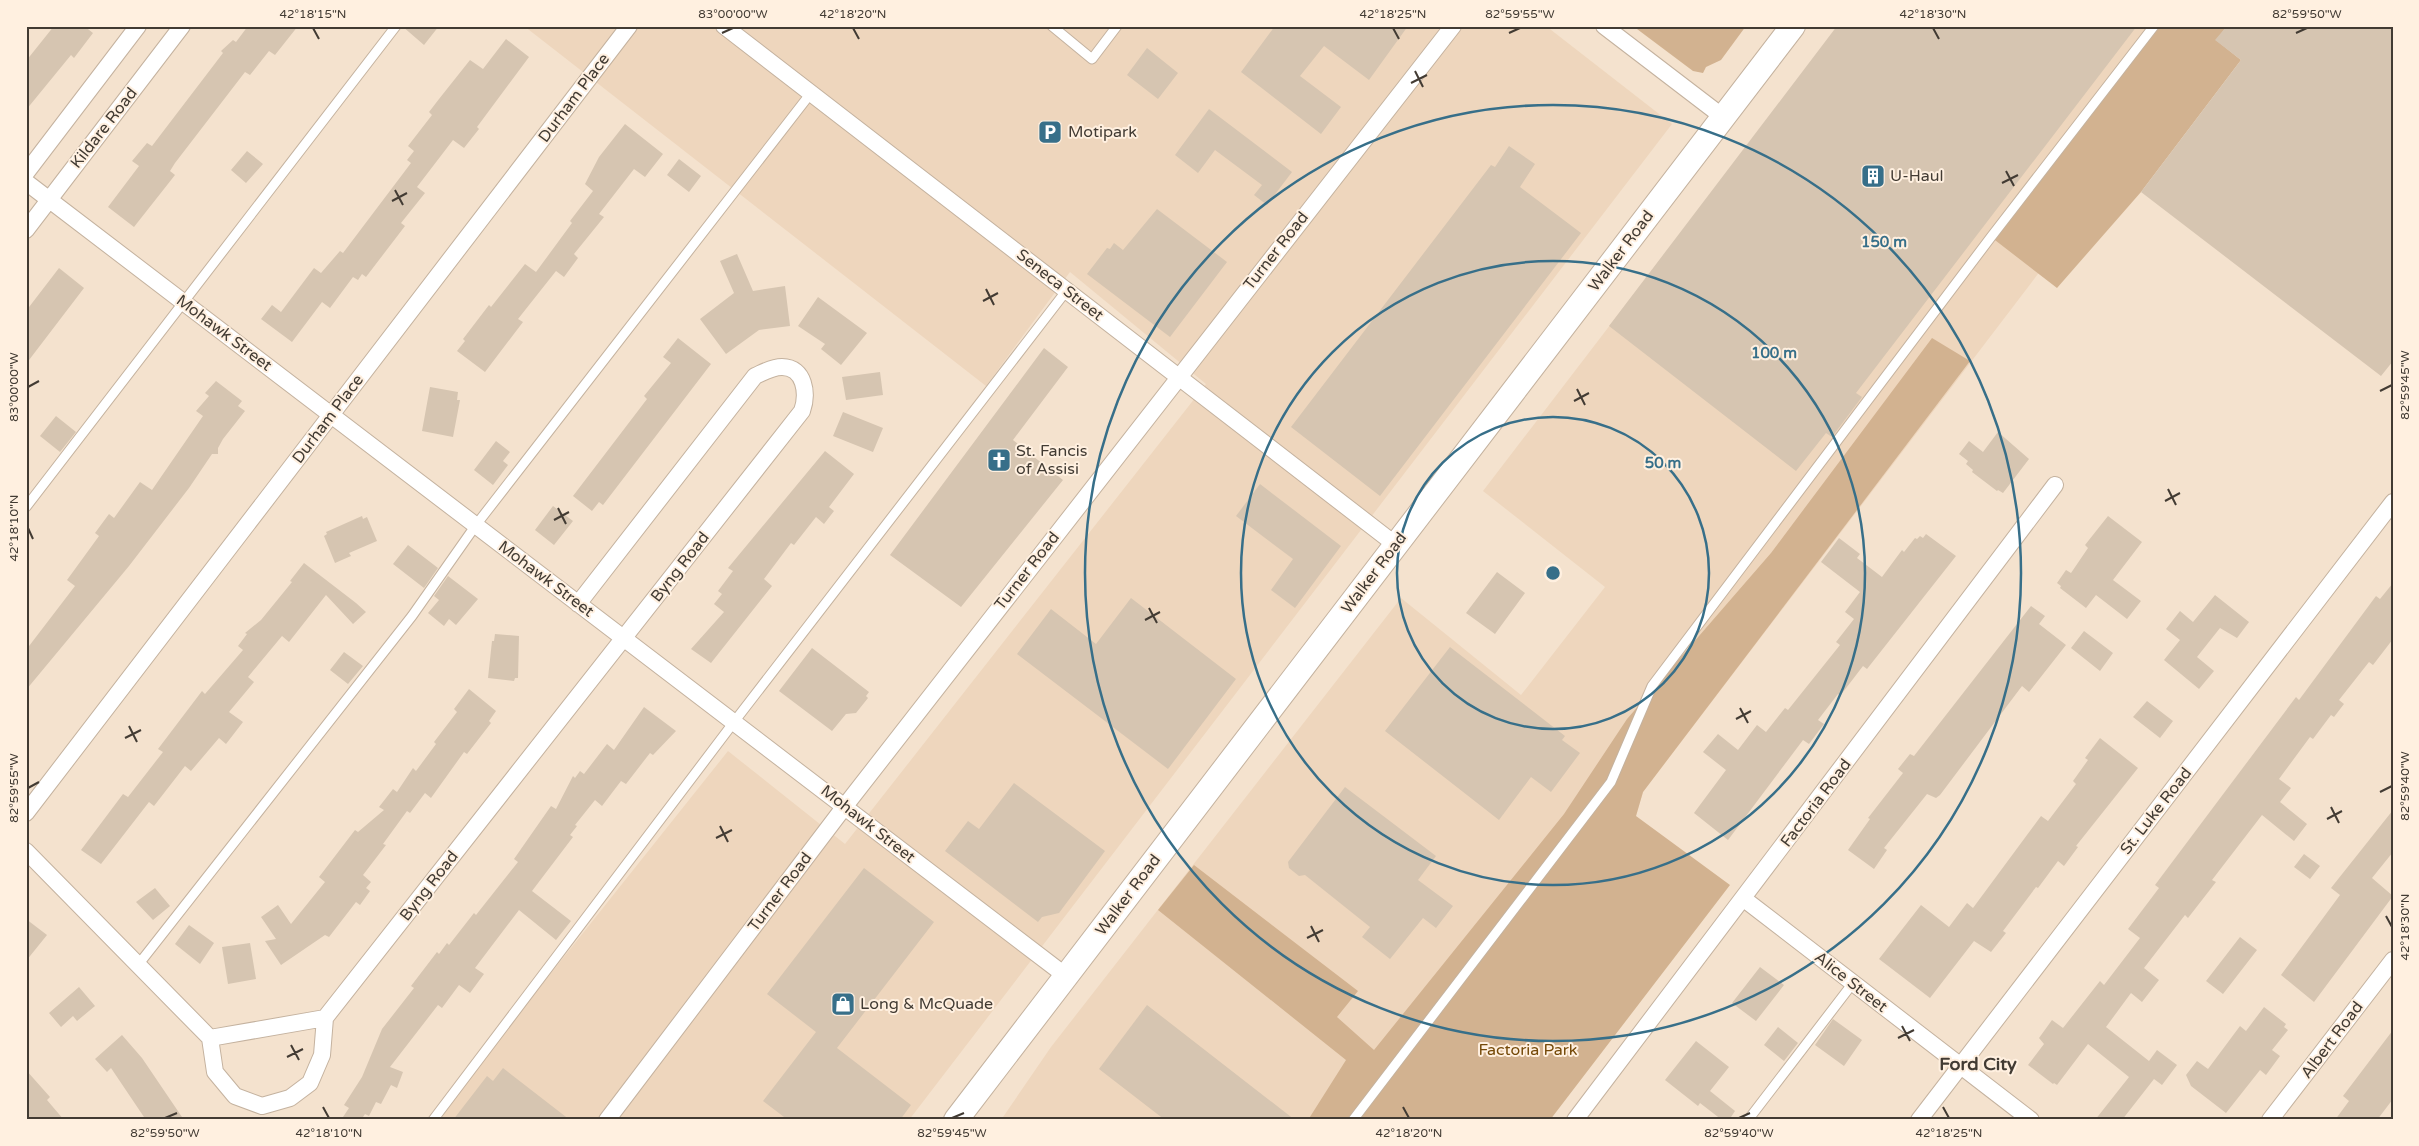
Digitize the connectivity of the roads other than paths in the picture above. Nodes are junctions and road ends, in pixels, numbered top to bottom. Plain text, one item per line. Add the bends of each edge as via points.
1 (138, 26) edge
2 (182, 26) edge
3 (396, 26) edge
4 (629, 26) edge
5 (724, 26) edge
6 (1052, 26) edge
7 (1117, 26) edge
8 (1453, 26) edge
9 (1604, 26) edge
10 (1793, 26) edge
11 (2154, 26) edge
12 (811, 94) junction
13 (1723, 117) junction
14 (26, 173) edge
15 (26, 182) edge
16 (49, 199) junction
17 (26, 230) edge
18 (1067, 290) junction
19 (184, 302) junction
20 (1178, 377) junction
21 (331, 415) junction
22 (2055, 484) dead end
23 (2393, 502) edge
24 (26, 507) edge
25 (476, 525) junction
26 (1396, 545) junction
27 (578, 604) junction
28 (624, 638) junction
29 (734, 722) junction
30 (845, 806) junction
31 (26, 812) edge
32 (26, 852) edge
33 (1744, 899) junction
34 (2393, 960) edge
35 (138, 965) junction
36 (1066, 976) junction
37 (1853, 983) junction
38 (325, 1018) junction
39 (210, 1038) junction
40 (1960, 1066) junction
41 (433, 1120) edge
42 (607, 1120) edge
43 (956, 1120) edge
44 (1353, 1120) edge
45 (1575, 1120) edge
46 (1748, 1120) edge
47 (1919, 1120) edge
48 (2030, 1120) edge
49 (2270, 1120) edge

1 - 14 street
2 - 16 street, Kildare Road
3 - 19 lane
4 - 21 street, Durham Place
5 - 12 street, Seneca Street
6 - 7 lane via 1092,59
8 - 20 street, Turner Road
9 - 13 street
10 - 13 main road, Walker Road
11 - 44 lane via 1652,686 1611,782
12 - 18 street, Seneca Street
12 - 25 lane
13 - 26 main road, Walker Road
15 - 16 street, Mohawk Street
16 - 17 street, Kildare Road
16 - 19 street, Mohawk Street
18 - 20 street, Seneca Street
18 - 29 lane
19 - 21 street, Mohawk Street
19 - 24 lane
20 - 26 street, Seneca Street
20 - 30 street, Turner Road
21 - 25 street, Mohawk Street
21 - 31 street, Durham Place
22 - 33 street, Factoria Road
23 - 40 street, St. Luke Road
25 - 27 street, Mohawk Street
25 - 35 lane via 412,616
26 - 36 main road, Walker Road
27 - 28 street, Mohawk Street
27 - 28 street, Byng Road via 755,376 784,366 795,372 805,383 806,400 802,410
28 - 29 street, Mohawk Street
28 - 38 street, Byng Road
29 - 30 street, Mohawk Street
29 - 41 lane
30 - 36 street, Mohawk Street
30 - 42 street, Turner Road
32 - 35 street
33 - 37 street, Alice Street
33 - 45 street, Factoria Road
34 - 49 street, Albert Road
35 - 39 street
36 - 43 main road, Walker Road
37 - 40 street, Alice Street
37 - 46 lane
38 - 39 street
38 - 39 street via 322,1056 310,1083 290,1098 262,1106 234,1096 215,1072
40 - 47 street, St. Luke Road
40 - 48 street, Alice Street

